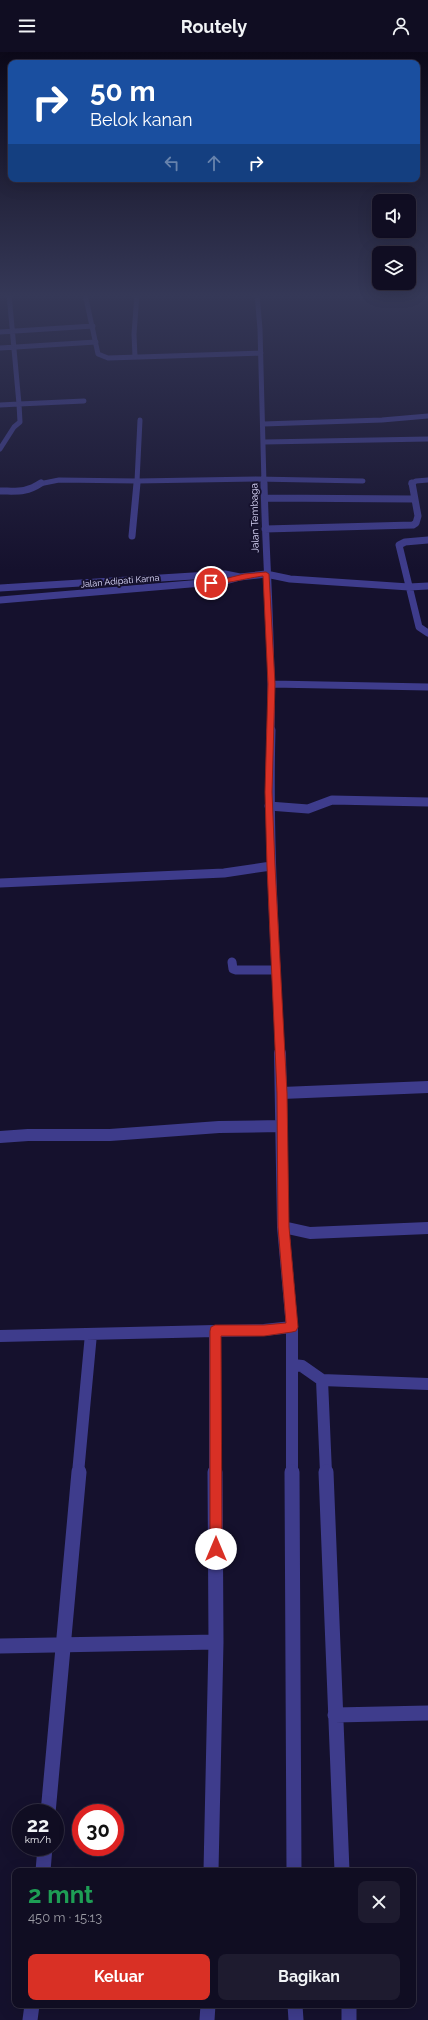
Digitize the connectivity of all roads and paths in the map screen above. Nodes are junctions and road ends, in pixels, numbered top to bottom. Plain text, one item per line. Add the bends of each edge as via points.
1 (18, 386) edge
2 (262, 386) edge
3 (84, 401) dead end
4 (19, 404) junction
5 (0, 405) edge
6 (428, 416) edge
7 (140, 420) dead end
8 (264, 424) junction
9 (428, 439) edge
10 (264, 442) junction
11 (0, 449) edge
12 (260, 479) junction
13 (428, 480) edge
14 (138, 481) junction
15 (363, 481) dead end
16 (0, 491) edge
17 (265, 498) junction
18 (414, 499) junction
19 (265, 529) junction
20 (132, 536) dead end
21 (428, 540) edge
22 (266, 574) junction
23 (242, 576) junction
24 (32, 586) junction
25 (428, 586) edge
26 (409, 587) junction
27 (0, 588) edge
28 (32, 598) junction
29 (0, 600) edge
30 (428, 634) edge
31 (272, 684) junction
32 (428, 687) edge
33 (428, 802) edge
34 (269, 806) junction
35 (271, 866) junction
36 (0, 883) edge
37 (232, 962) dead end
38 (276, 970) junction
39 (428, 1088) edge
40 (282, 1093) junction
41 (281, 1126) junction
42 (0, 1137) edge
43 (283, 1227) junction
44 (428, 1228) edge
45 (292, 1327) junction
46 (215, 1331) junction
47 (92, 1334) junction
48 (0, 1336) edge
49 (293, 1365) junction
50 (322, 1380) junction
51 (428, 1384) edge
52 (216, 1642) junction
53 (0, 1646) edge
54 (63, 1646) junction
55 (428, 1713) edge
56 (335, 1715) junction
57 (49, 1804) edge
58 (45, 1856) edge
59 (43, 1868) edge
60 (211, 1868) edge
61 (294, 1868) edge
62 (342, 1868) edge
63 (32, 2008) edge
64 (208, 2008) edge
65 (295, 2008) edge
66 (349, 2008) edge
67 (30, 2020) edge
68 (207, 2020) edge
69 (296, 2020) edge
70 (349, 2020) edge

1 - 4 street
2 - 8 street, Jalan Tembaga
3 - 4 street
4 - 5 street
4 - 11 street via 20,422
6 - 8 street
7 - 14 street
8 - 10 street, Jalan Tembaga
9 - 10 street
10 - 12 street, Jalan Tembaga
12 - 14 street
12 - 15 street
12 - 17 street, Jalan Tembaga
13 - 18 street via 411,484
14 - 16 street via 59,480 41,483 26,491
14 - 20 street
17 - 18 street
17 - 19 street, Jalan Tembaga
18 - 19 street via 420,516 416,523 410,526
19 - 22 street, Jalan Tembaga
21 - 26 street via 405,542 400,545
22 - 23 street, Jalan Adipati Karna
22 - 26 street, Jalan Adipati Karna via 290,579
22 - 31 street, Jalan Tembaga
23 - 24 street, Jalan Adipati Karna via 225,574
23 - 28 street, Jalan Adipati Karna via 226,582
24 - 27 street, Jalan Adipati Karna
24 - 28 street
25 - 26 street, Jalan Adipati Karna
26 - 30 street via 419,627
28 - 29 street, Jalan Adipati Karna
31 - 32 street
31 - 34 street, Jalan Tembaga
33 - 34 street via 332,800 308,808
34 - 35 street, Jalan Tembaga
35 - 36 street via 224,873
35 - 38 street, Jalan Tembaga
37 - 38 street via 234,970
38 - 40 street, Jalan Tembaga
39 - 40 street
40 - 41 street, Jalan Tembaga
41 - 42 street via 219,1127 110,1135
41 - 43 street, Jalan Tembaga
43 - 44 street via 310,1232
43 - 45 street, Jalan Tembaga
45 - 46 street
45 - 49 street, Jalan Tembaga
46 - 47 street
46 - 52 street
47 - 48 street
47 - 54 street
49 - 50 street via 302,1366
49 - 61 street, Jalan Tembaga
50 - 51 street
50 - 56 street
52 - 54 street
52 - 60 street
53 - 54 street
54 - 57 street
55 - 56 street
56 - 62 street
58 - 59 street
63 - 67 street
64 - 68 street
65 - 69 street
66 - 70 street

